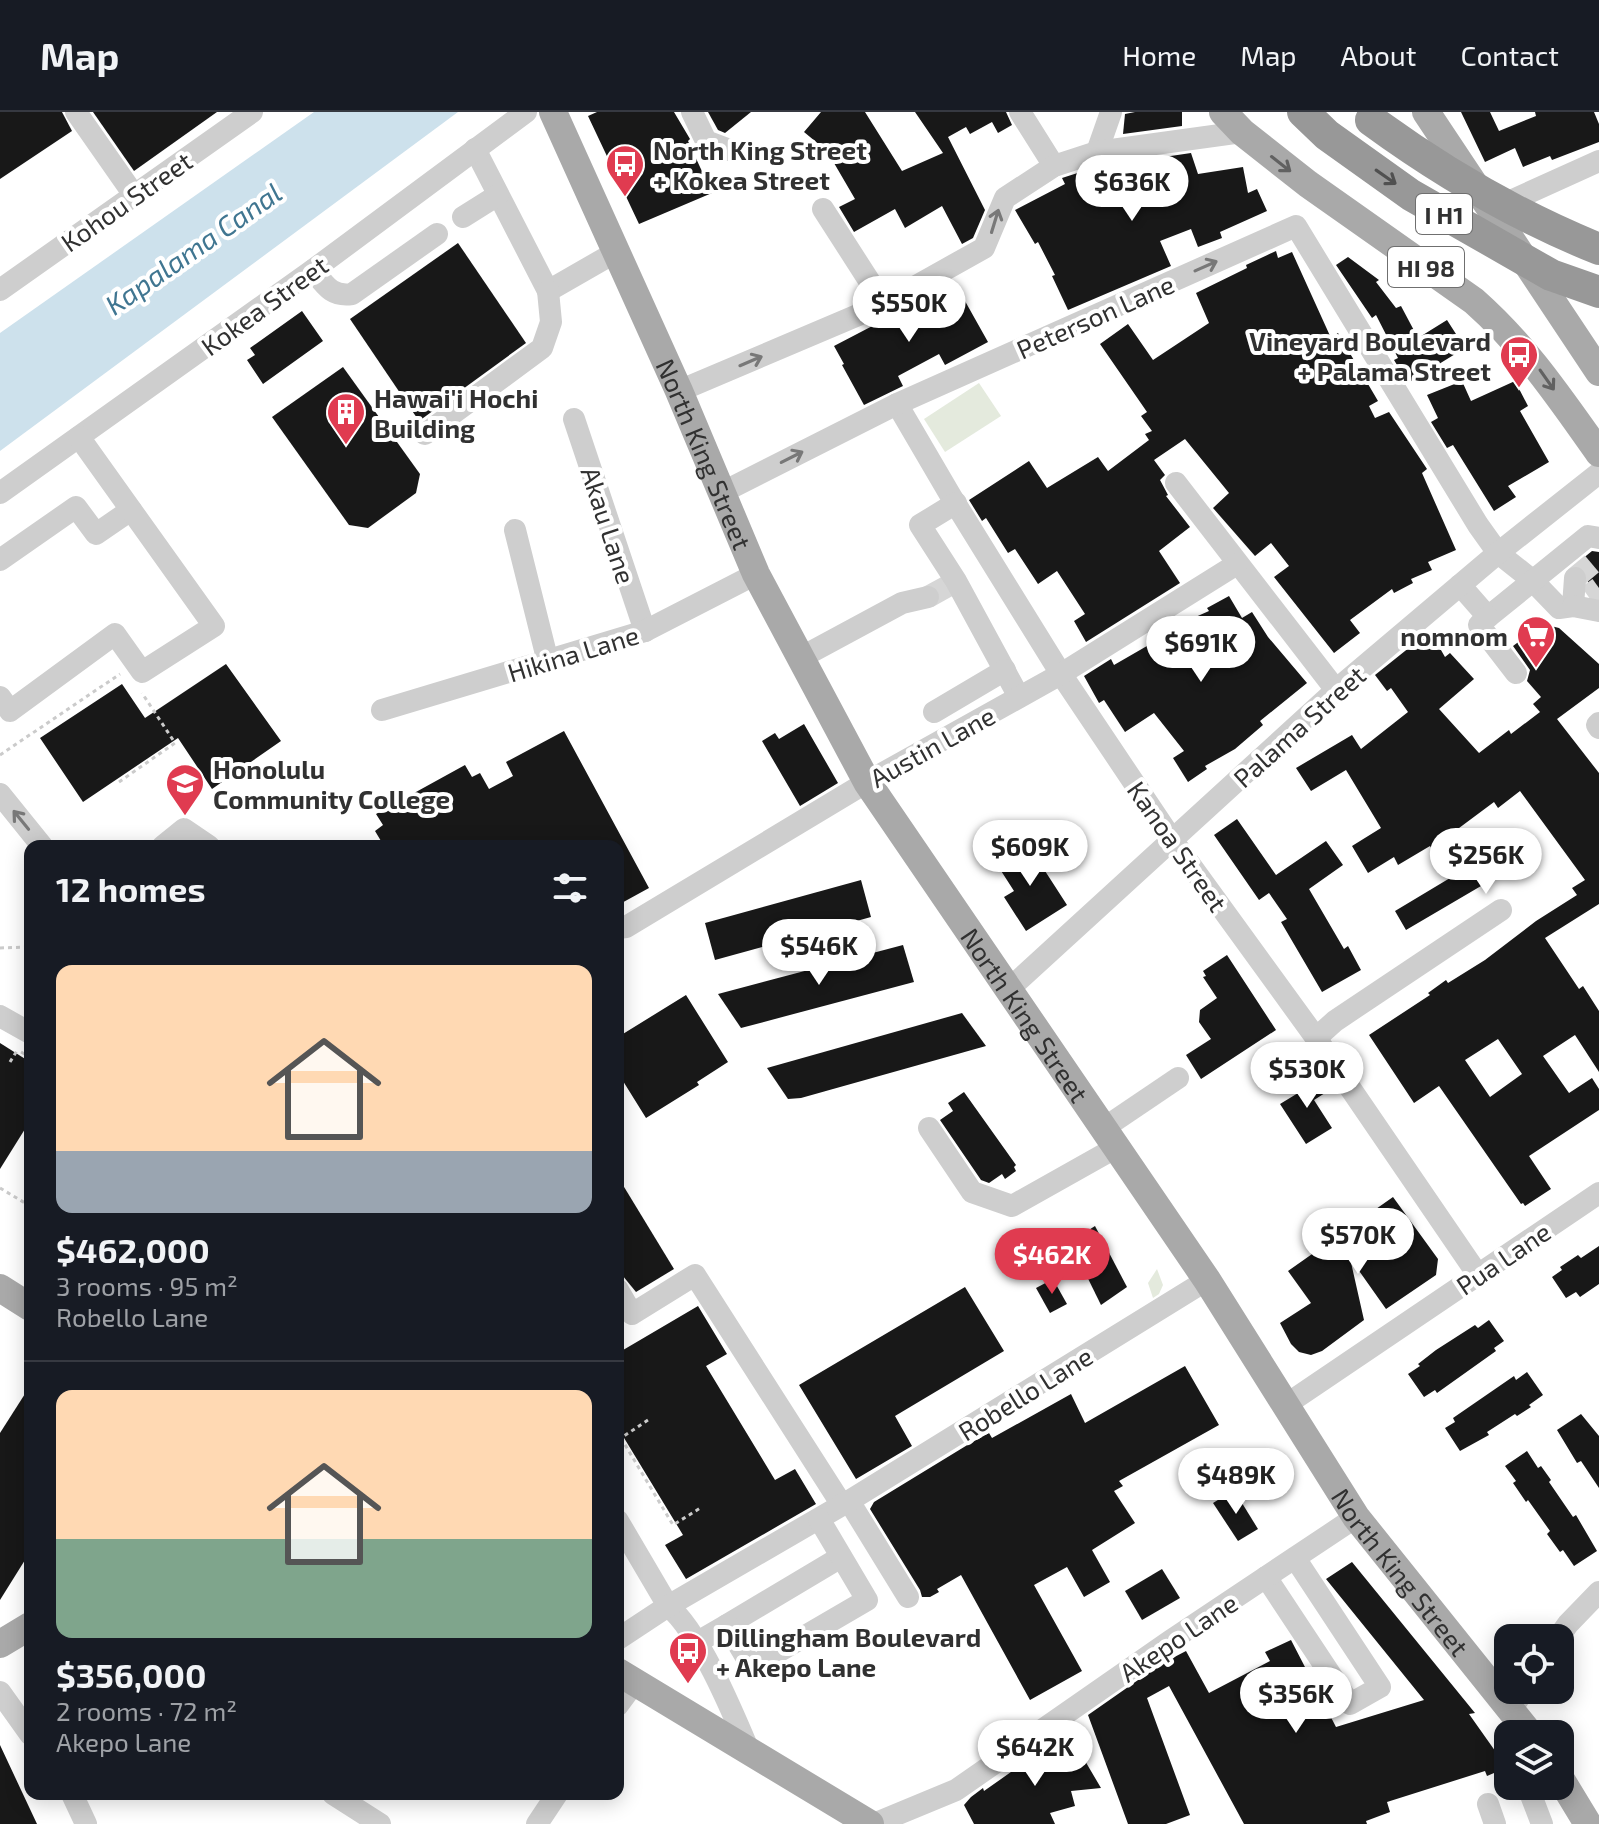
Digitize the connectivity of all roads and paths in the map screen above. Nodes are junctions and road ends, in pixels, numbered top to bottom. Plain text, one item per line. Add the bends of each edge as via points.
1 (76, 112) edge
2 (251, 112) edge
3 (526, 112) edge
4 (553, 112) edge
5 (692, 112) edge
6 (1020, 112) edge
7 (1111, 112) edge
8 (1303, 112) edge
9 (1426, 112) edge
10 (1371, 120) dead end
11 (1232, 122) edge
12 (475, 149) junction
13 (735, 152) dead end
14 (1097, 152) junction
15 (1599, 161) edge
16 (1054, 166) junction
17 (134, 195) junction
18 (498, 195) junction
19 (823, 209) dead end
20 (1490, 210) junction
21 (463, 217) dead end
22 (437, 234) dead end
23 (1599, 249) edge
24 (616, 252) junction
25 (313, 270) junction
26 (0, 290) edge
27 (548, 291) junction
28 (1599, 292) edge
29 (884, 304) junction
30 (1599, 372) edge
31 (679, 391) junction
32 (897, 404) junction
33 (574, 419) dead end
34 (425, 434) dead end
35 (79, 437) junction
36 (1599, 453) edge
37 (1599, 473) edge
38 (1176, 483) dead end
39 (723, 492) junction
40 (0, 493) edge
41 (956, 503) junction
42 (131, 510) junction
43 (515, 530) dead end
44 (1599, 538) edge
45 (1498, 553) junction
46 (0, 560) edge
47 (1237, 564) junction
48 (756, 574) junction
49 (1532, 580) junction
50 (1460, 585) junction
51 (944, 588) junction
52 (1584, 598) tunnel mouth
53 (1488, 617) junction
54 (645, 631) junction
55 (800, 658) junction
56 (548, 662) junction
57 (127, 670) dead end
58 (1005, 670) junction
59 (1516, 673) dead end
60 (1061, 674) junction
61 (135, 682) dead end
62 (1336, 690) junction
63 (0, 697) edge
64 (1019, 697) junction
65 (382, 710) dead end
66 (934, 712) dead end
67 (0, 755) edge
68 (119, 782) dead end
69 (867, 782) junction
70 (0, 794) edge
71 (37, 840) edge
72 (170, 840) edge
73 (200, 840) edge
74 (1173, 841) junction
75 (1501, 910) dead end
76 (624, 926) edge
77 (24, 947) edge
78 (0, 948) edge
79 (1008, 990) junction
80 (0, 1016) edge
81 (1316, 1038) junction
82 (24, 1041) edge
83 (1178, 1078) dead end
84 (929, 1128) dead end
85 (1110, 1137) junction
86 (0, 1188) edge
87 (1599, 1193) edge
88 (24, 1202) edge
89 (1478, 1275) junction
90 (1207, 1280) junction
91 (0, 1288) edge
92 (24, 1303) edge
93 (625, 1318) edge
94 (1287, 1404) junction
95 (648, 1420) dead end
96 (624, 1436) edge
97 (624, 1447) edge
98 (846, 1503) junction
99 (702, 1507) dead end
100 (1356, 1517) junction
101 (819, 1519) junction
102 (624, 1531) edge
103 (841, 1557) junction
104 (1295, 1558) junction
105 (1266, 1577) junction
106 (1599, 1592) edge
107 (908, 1597) dead end
108 (668, 1606) junction
109 (1568, 1624) edge
110 (727, 1625) junction
111 (24, 1630) edge
112 (624, 1635) edge
113 (696, 1643) junction
114 (0, 1644) edge
115 (1494, 1672) edge
116 (624, 1686) edge
117 (0, 1692) edge
118 (24, 1726) edge
119 (749, 1751) junction
120 (75, 1800) edge
121 (342, 1800) edge
122 (553, 1800) edge
123 (1533, 1800) edge
124 (1573, 1800) edge
125 (86, 1824) edge
126 (380, 1824) edge
127 (537, 1824) edge
128 (872, 1824) edge
129 (1542, 1824) edge
130 (1588, 1824) edge

1 - 17 street
2 - 17 street, Kohou Street
3 - 12 street, Kokea Street
4 - 24 main road, North King Street
5 - 13 street via 706,141
6 - 16 street
7 - 14 street
8 -> 28 highway, I H1, bridge via 1411,195 1551,275
9 - 20 main road
10 - 23 highway, I H1, bridge via 1500,204
11 - 14 street
11 -> 36 main road, HI 98 via 1308,184 1485,311 1532,358
12 - 18 street
12 - 25 street, Kokea Street
14 - 16 street
15 - 20 street
29 -> 16 street via 984,248 1005,198
17 - 26 street, Kohou Street
18 - 21 street
18 - 27 street
19 - 29 street
20 - 30 main road
22 - 25 street via 352,294 331,293
24 - 27 street
24 - 31 main road, North King Street
25 - 35 street, Kokea Street
27 - 34 street via 551,322 542,348
31 -> 29 street
31 - 39 main road, North King Street
39 -> 32 street, Peterson Lane
32 - 41 street, Kanoa Street
32 -> 45 street, Peterson Lane via 1296,226 1440,467
33 - 54 street, Akau Lane
35 - 40 street, Kokea Street
35 - 42 street
37 - 45 street, Palama Street
38 - 47 street
39 - 48 main road, North King Street
41 - 51 street via 920,525
41 - 60 street, Kanoa Street
42 - 46 street via 96,534 76,507
42 - 63 street via 214,626 142,672 115,634 10,711
43 - 56 street
44 - 49 street via 1588,536
45 - 49 street
45 - 50 street, Palama Street
47 - 60 street, Austin Lane
47 - 62 street
48 - 54 street, Hikina Lane
48 - 55 main road, North King Street
49 - 52 street via 1559,608
49 - 53 street
50 - 53 street
50 - 62 street, Palama Street
51 - 55 street via 902,603
51 - 58 street
53 - 59 street via 1479,625
54 - 56 street, Hikina Lane
55 - 69 main road, North King Street
56 - 65 street, Hikina Lane
57 - 67 path
58 - 64 street
58 - 66 street
60 - 64 street, Austin Lane
60 - 74 street, Kanoa Street
61 - 68 path via 175,743
62 - 74 street, Palama Street
64 - 69 street, Austin Lane
69 - 76 street, Austin Lane
69 - 79 main road, North King Street
71 -> 70 street
72 - 73 street via 184,829
74 - 79 street, Palama Street
74 - 81 street, Kanoa Street
75 - 81 street
77 - 78 path
79 - 85 main road, North King Street
80 - 82 street
81 - 89 street, Kanoa Street
83 - 85 street
84 - 85 street via 972,1192 1012,1206
85 - 90 main road, North King Street
86 - 88 path
87 - 89 street, Pua Lane
89 - 94 street, Pua Lane
90 - 94 main road, North King Street
90 - 98 street, Robello Lane
91 - 92 main road
93 - 98 street via 695,1275
94 - 100 main road, North King Street
95 - 96 path
97 - 99 path via 673,1525
98 - 101 street, Robello Lane
98 - 107 street
100 - 104 street, Akepo Lane
100 - 115 main road, North King Street
101 - 103 street
101 - 108 street, Robello Lane
102 - 108 street
103 - 110 street
103 - 110 street via 867,1600 752,1667
104 - 105 street, Akepo Lane
104 - 105 street via 1380,1687 1350,1704
105 - 128 street, Akepo Lane via 956,1790
106 - 109 street
108 - 112 street, Robello Lane
108 - 113 street via 680,1615
110 - 113 street
111 - 114 main road
113 - 119 street
116 - 119 main road
117 - 118 street
119 - 128 main road
120 - 125 street
121 - 126 street
122 - 127 street
123 - 129 street
124 - 130 main road

